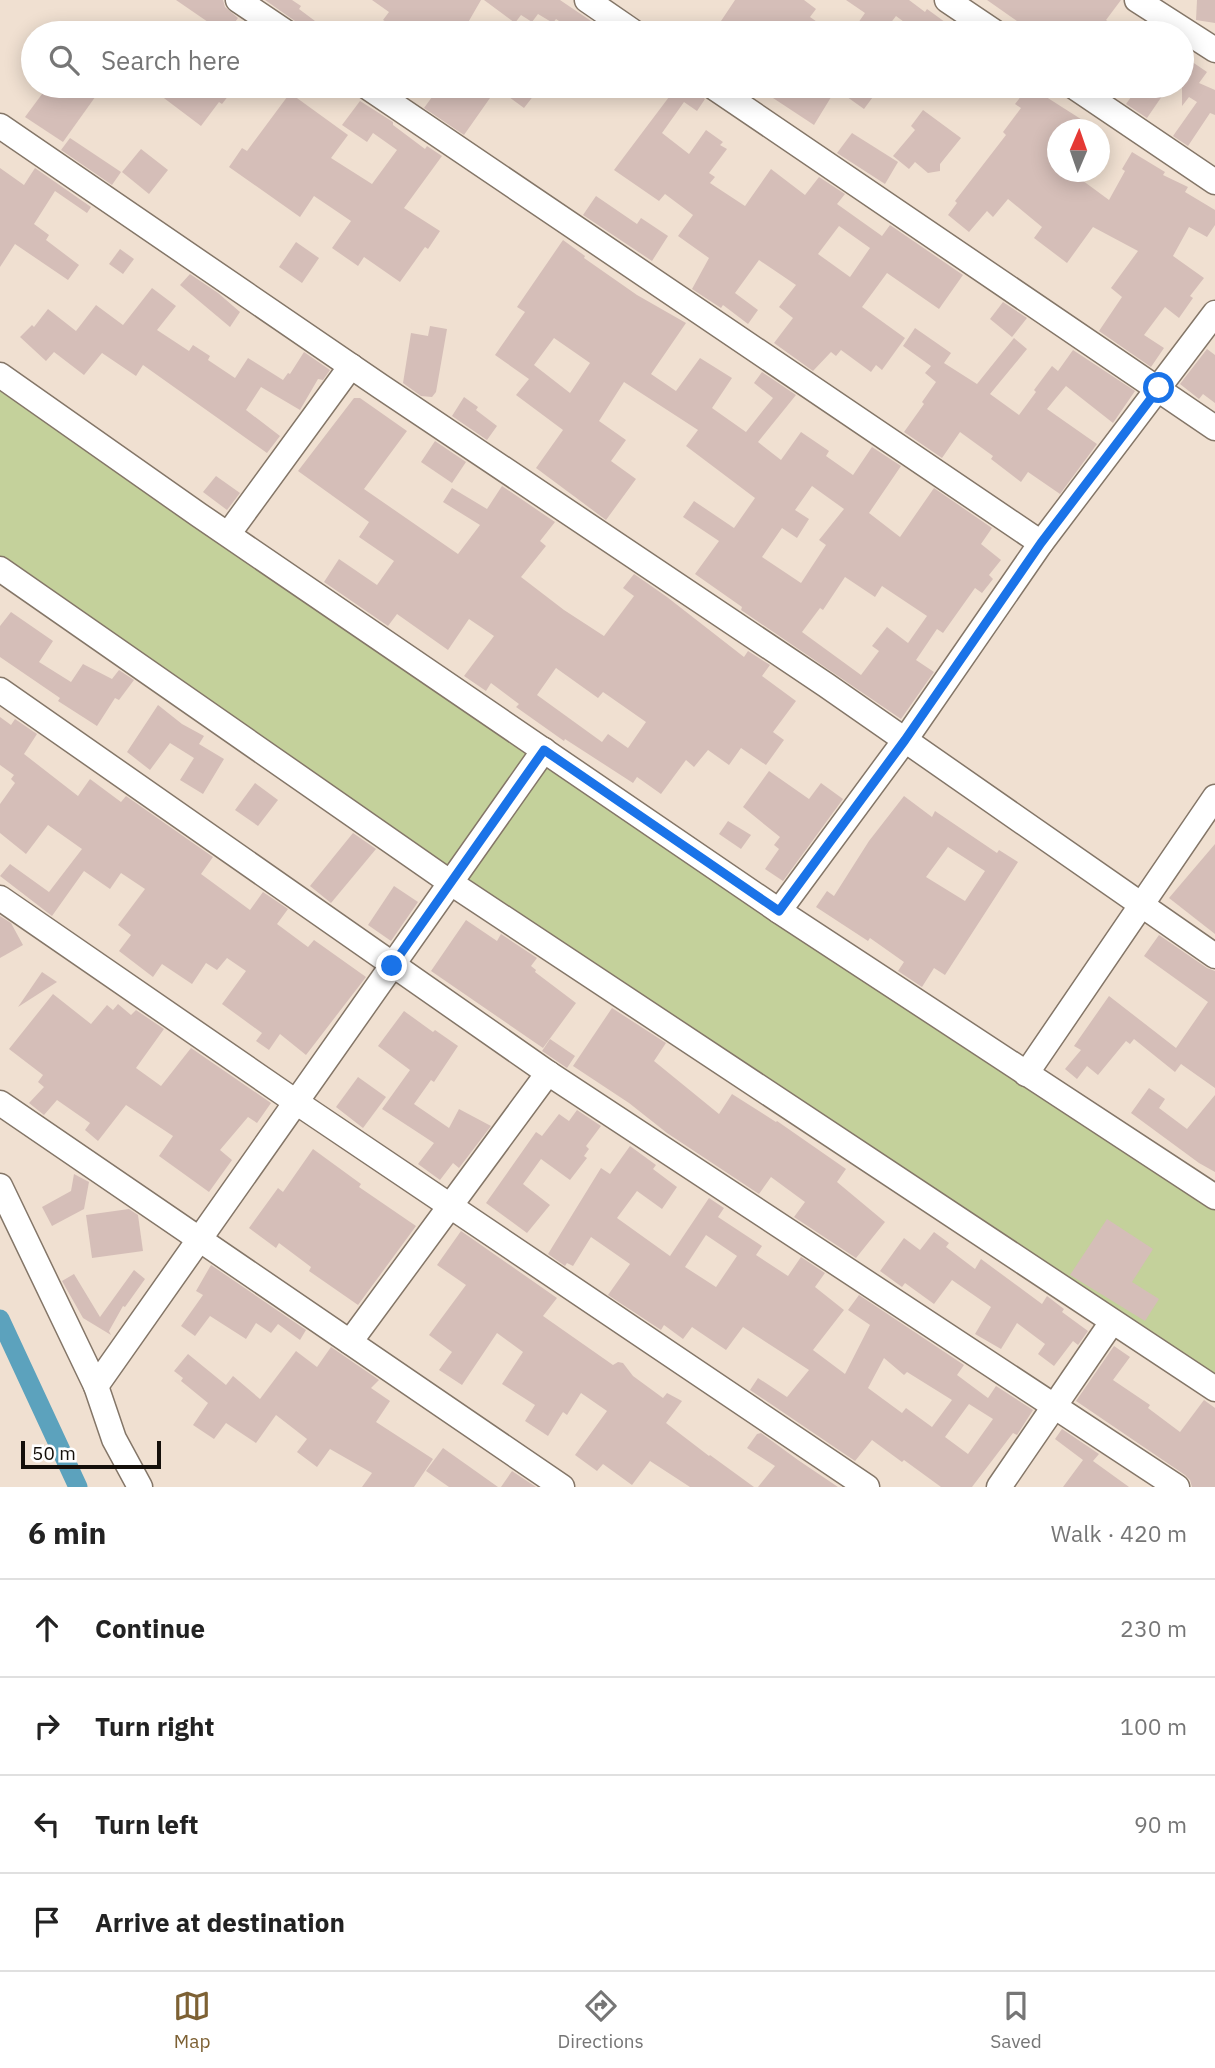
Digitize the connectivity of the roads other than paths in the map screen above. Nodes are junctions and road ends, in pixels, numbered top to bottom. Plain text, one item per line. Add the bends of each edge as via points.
1 (238, 0) edge
2 (587, 0) edge
3 (947, 0) edge
4 (1137, 0) edge
5 (269, 21) edge
6 (618, 21) edge
7 (978, 21) edge
8 (1170, 21) edge
9 (1194, 37) edge
10 (1215, 50) edge
11 (384, 98) edge
12 (730, 98) edge
13 (1091, 98) edge
14 (0, 126) edge
15 (1215, 182) edge
16 (1215, 313) edge
17 (351, 366) junction
18 (0, 375) edge
19 (1159, 388) junction
20 (1215, 428) edge
21 (229, 533) junction
22 (1041, 543) junction
23 (0, 569) edge
24 (0, 690) edge
25 (905, 740) junction
26 (544, 750) junction
27 (1215, 797) edge
28 (451, 883) junction
29 (0, 898) edge
30 (1141, 905) junction
31 (779, 911) junction
32 (1215, 956) edge
33 (392, 966) junction
34 (548, 1073) junction
35 (1026, 1074) junction
36 (296, 1102) junction
37 (0, 1103) edge
38 (0, 1186) edge
39 (1215, 1198) edge
40 (449, 1206) junction
41 (200, 1238) junction
42 (1112, 1322) junction
43 (350, 1342) junction
44 (96, 1386) junction
45 (1215, 1389) edge
46 (1054, 1407) junction
47 (140, 1487) edge
48 (562, 1487) edge
49 (867, 1487) edge
50 (999, 1487) edge
51 (1177, 1487) edge

1 - 5 street
2 - 6 street
3 - 7 street
4 - 8 street
9 - 10 street
11 - 22 street
12 - 19 street
13 - 15 street
14 - 17 street
16 - 19 street
17 - 21 street
17 - 25 street
18 - 21 street
19 - 20 street
19 - 22 street
21 - 26 street
22 - 25 street
23 - 28 street
24 - 33 street
25 - 30 street
25 - 31 street
26 - 28 street
26 - 31 street
27 - 30 street
28 - 33 street
28 - 42 street
29 - 36 street
30 - 32 street
30 - 35 street
31 - 35 street
33 - 34 street
33 - 36 street
34 - 40 street
34 - 46 street
35 - 39 street
36 - 40 street
36 - 41 street
37 - 41 street
38 - 44 street
40 - 43 street
40 - 49 street
41 - 43 street
41 - 44 street
42 - 45 street
42 - 46 street
43 - 48 street
44 - 47 street via 114,1439
46 - 50 street
46 - 51 street

